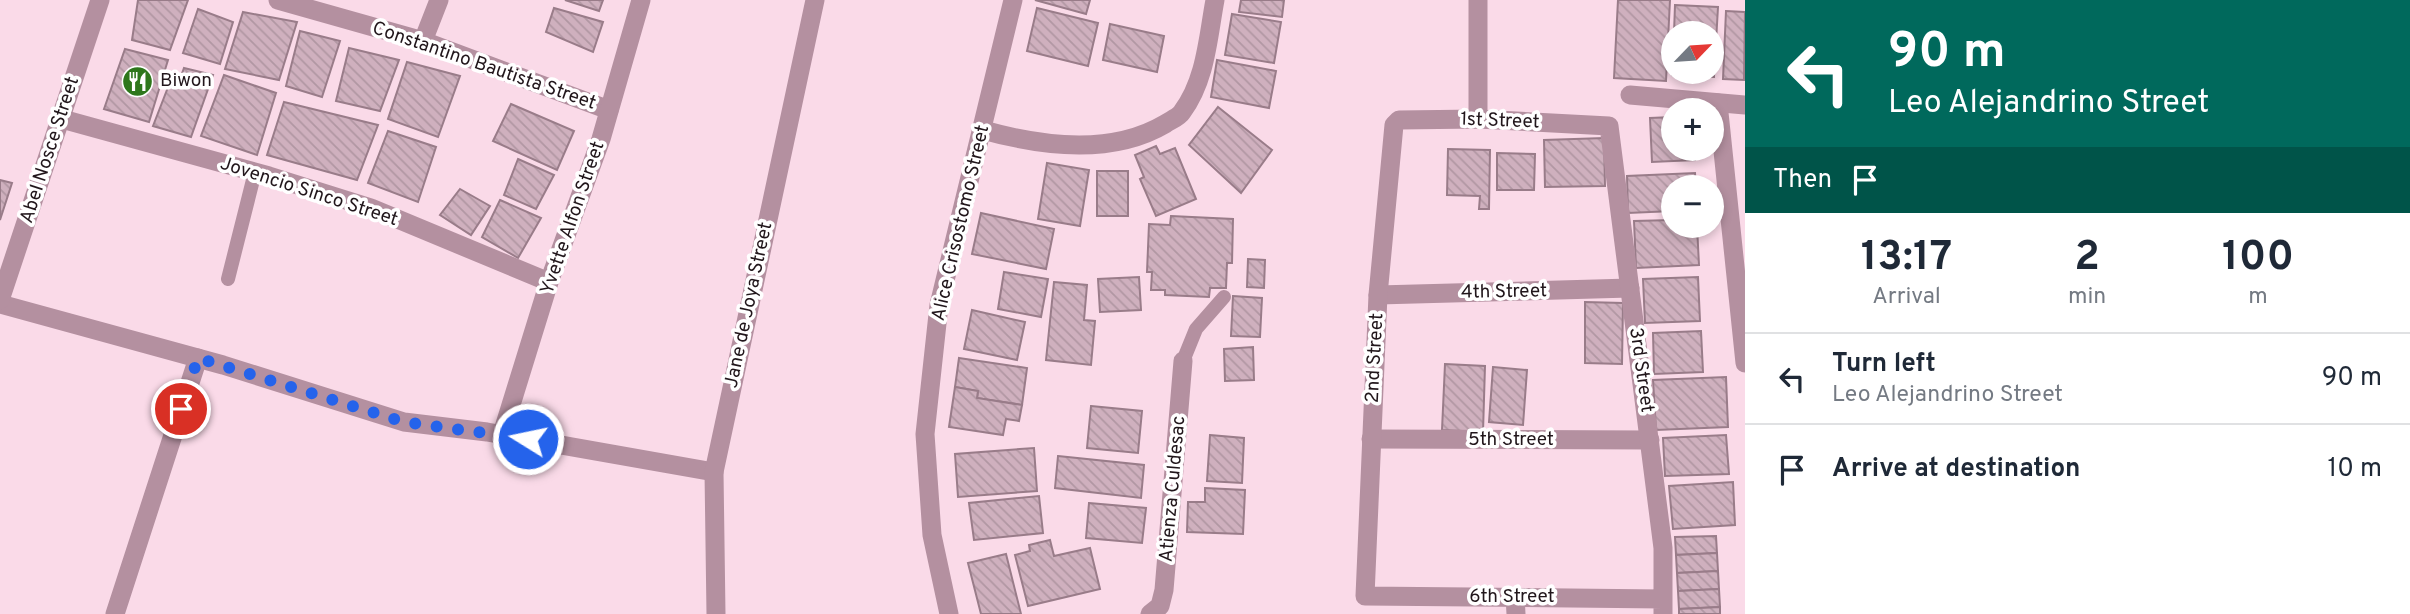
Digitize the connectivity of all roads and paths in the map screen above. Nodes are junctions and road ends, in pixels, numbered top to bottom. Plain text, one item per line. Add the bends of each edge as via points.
1 (100, 0) edge
2 (278, 0) edge
3 (439, 0) edge
4 (641, 0) edge
5 (815, 0) edge
6 (1013, 0) edge
7 (1215, 0) edge
8 (1478, 0) edge
9 (423, 41) junction
10 (1630, 95) dead end
11 (1663, 98) edge
12 (1724, 103) edge
13 (1745, 105) edge
14 (609, 110) junction
15 (62, 119) junction
16 (1478, 119) junction
17 (1394, 125) joint
18 (1609, 126) joint
19 (983, 130) junction
20 (1724, 161) edge
21 (255, 172) junction
22 (228, 279) dead end
23 (549, 282) junction
24 (1630, 288) junction
25 (1378, 295) junction
26 (1224, 297) dead end
27 (0, 302) edge
28 (198, 358) junction
29 (1183, 361) joint
30 (1745, 363) edge
31 (502, 434) junction
32 (1371, 439) junction
33 (1650, 440) junction
34 (714, 472) junction
35 (1363, 592) joint
36 (1516, 605) edge
37 (1663, 607) edge
38 (115, 614) edge
39 (716, 614) edge
40 (949, 614) edge
41 (1151, 614) edge

1 - 15 street, Abel Nosce Street
2 - 9 street, Constantino Bautista Street
3 - 9 street
4 - 14 street, Yvette Alfon Street
5 - 34 street, Jane de Joya Street
6 - 19 street, Alice Crisostomo Street
7 - 19 street via 1201,76 1181,114 1146,135 1105,143 1052,144
8 - 16 street
9 - 14 street, Constantino Bautista Street
10 - 11 street
12 - 13 street
14 - 23 street, Yvette Alfon Street
15 - 21 street, Jovencio Sinco Street
15 - 27 street, Abel Nosce Street
16 - 17 street, 1st Street via 1407,118
16 - 18 street, 1st Street
17 - 25 street, 2nd Street
18 - 24 street, 3rd Street
19 - 40 street, Alice Crisostomo Street via 939,305 925,434 932,535
20 - 30 street
21 - 22 lane
21 - 23 street, Jovencio Sinco Street via 371,208
23 - 31 street, Yvette Alfon Street
24 - 25 street, 4th Street
24 - 33 street, 3rd Street
25 - 32 street, 2nd Street
26 - 29 lane via 1196,329
27 - 28 street
28 - 31 street via 404,422
28 - 38 street
29 - 41 street, Atienza Culdesac via 1164,590 1160,606
31 - 34 street
32 - 33 street, 5th Street
32 - 35 street, 2nd Street
33 - 37 street, 3rd Street via 1663,548
34 - 39 street, Jane de Joya Street
35 - 36 street, 6th Street via 1365,596
36 - 37 street, 6th Street

